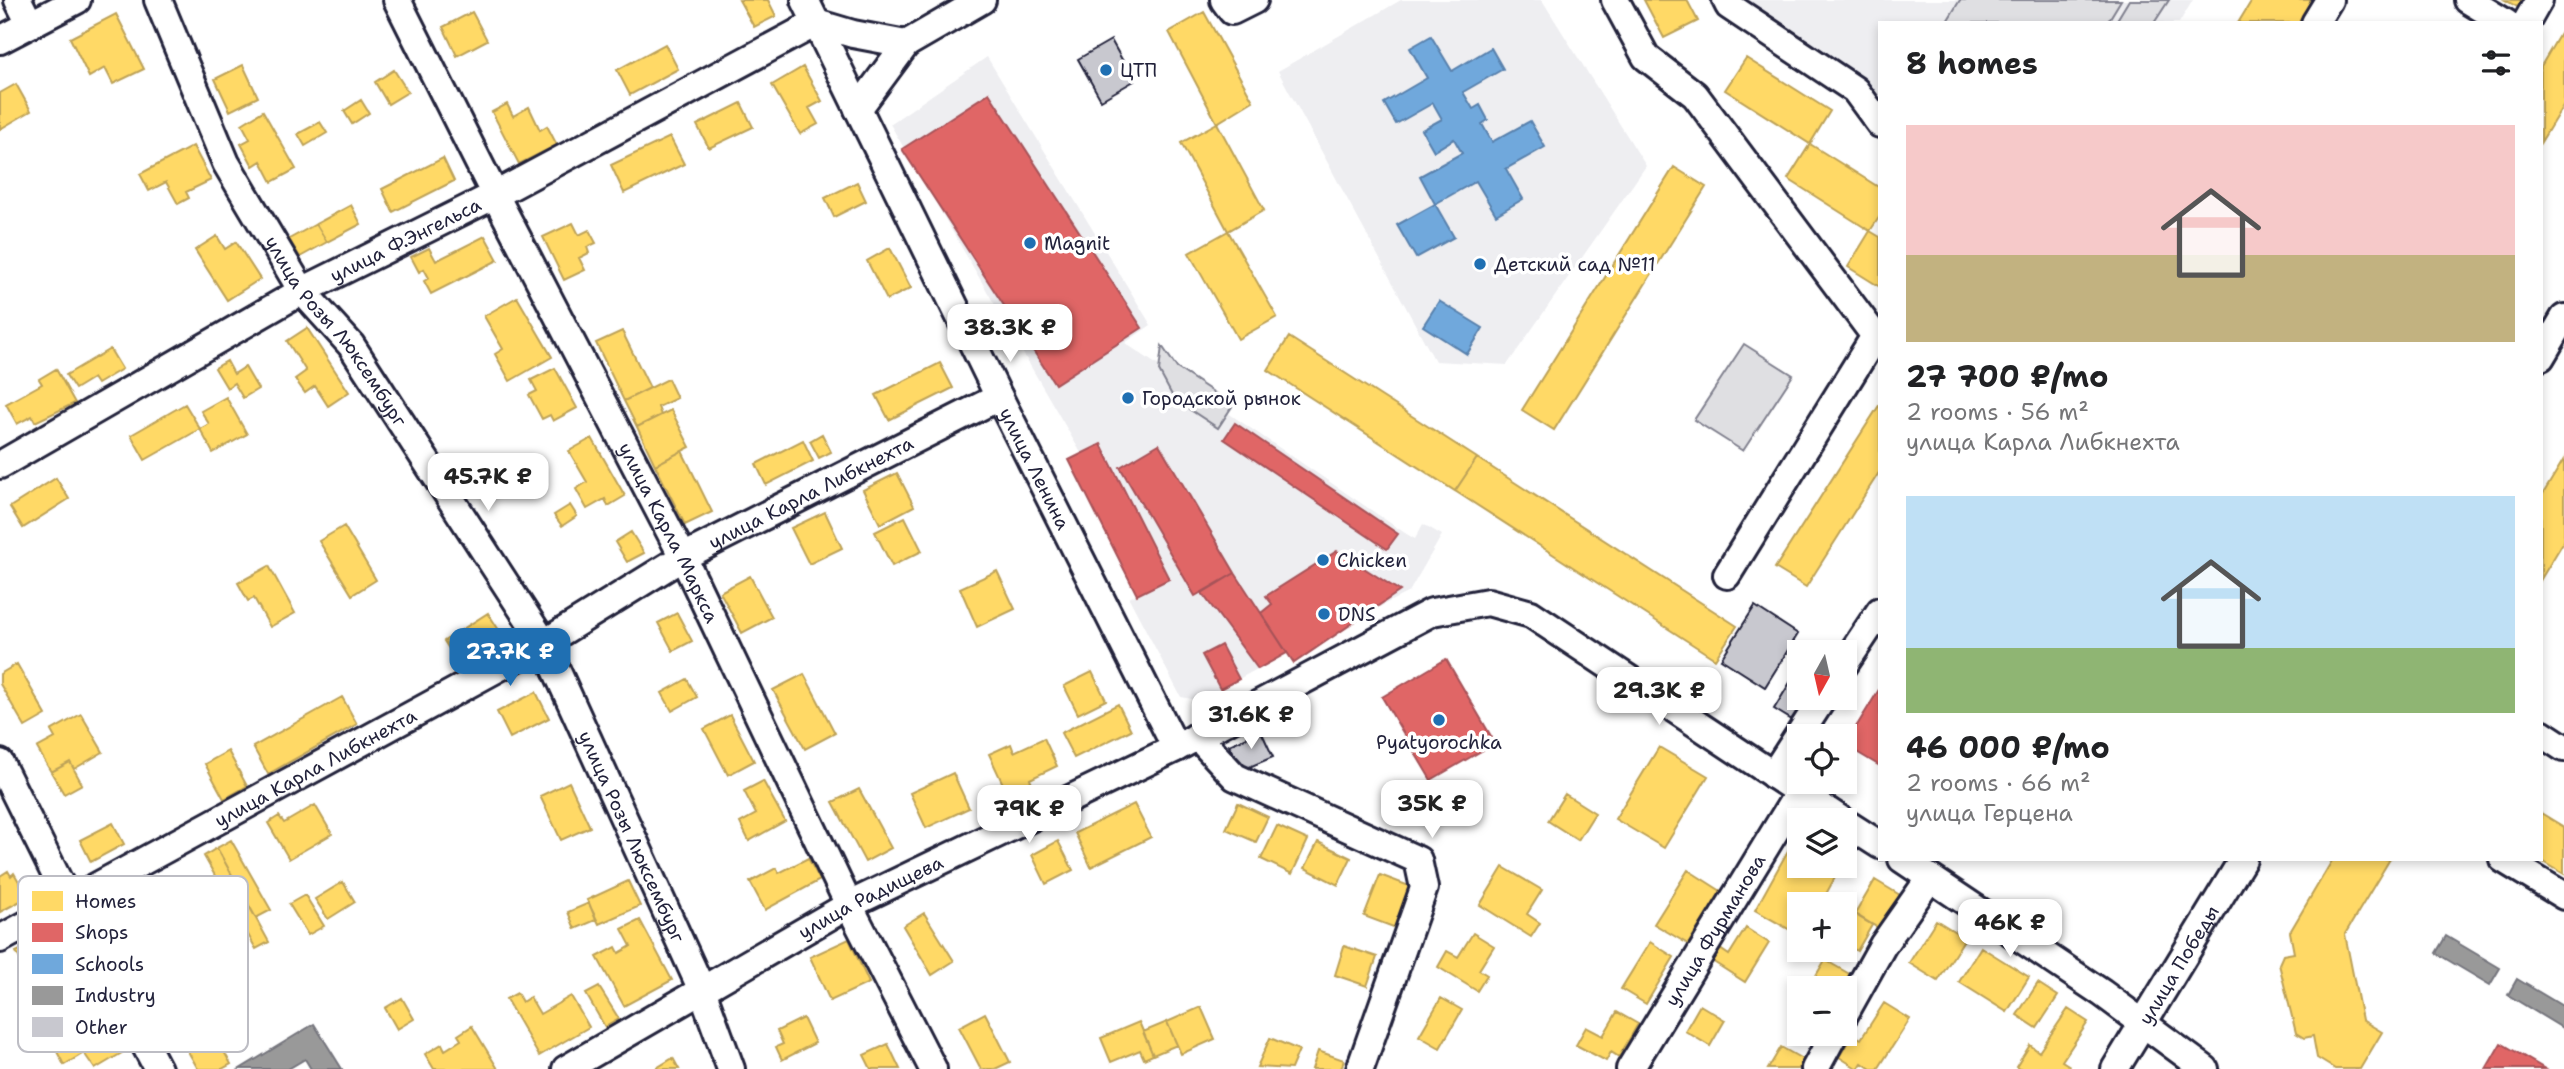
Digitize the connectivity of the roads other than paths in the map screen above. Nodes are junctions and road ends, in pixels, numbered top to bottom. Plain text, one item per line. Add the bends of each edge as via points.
1 (78, 0) edge
2 (158, 0) edge
3 (397, 0) edge
4 (982, 0) edge
5 (1224, 0) edge
6 (1254, 0) edge
7 (1615, 0) edge
8 (1726, 0) edge
9 (2329, 0) edge
10 (2468, 0) edge
11 (2539, 0) edge
12 (811, 11) edge
13 (24, 12) edge
14 (2316, 21) edge
15 (2503, 21) edge
16 (2527, 21) edge
17 (0, 40) edge
18 (906, 44) junction
19 (858, 109) junction
20 (1878, 121) edge
21 (495, 195) junction
22 (302, 291) junction
23 (2564, 318) edge
24 (2543, 354) edge
25 (999, 397) junction
26 (0, 465) edge
27 (683, 557) junction
28 (1727, 575) dead end
29 (1878, 614) edge
30 (544, 643) junction
31 (1857, 646) edge
32 (1815, 710) edge
33 (2543, 734) edge
34 (1186, 742) junction
35 (2564, 748) edge
36 (0, 763) edge
37 (1773, 775) junction
38 (1787, 784) edge
39 (1798, 794) edge
40 (1802, 794) edge
41 (1824, 808) edge
42 (1857, 830) edge
43 (1878, 844) edge
44 (1905, 861) edge
45 (2243, 861) edge
46 (2506, 861) edge
47 (56, 876) edge
48 (117, 876) edge
49 (1930, 878) junction
50 (2564, 896) edge
51 (849, 905) junction
52 (18, 929) edge
53 (0, 939) edge
54 (702, 990) junction
55 (1857, 992) edge
56 (2143, 1025) junction
57 (1827, 1046) edge
58 (149, 1052) edge
59 (158, 1069) edge
60 (566, 1069) edge
61 (731, 1069) edge
62 (933, 1069) edge
63 (1360, 1069) edge
64 (1630, 1069) edge
65 (1815, 1069) edge
66 (2115, 1069) edge
67 (2205, 1069) edge

1 - 13 street
2 - 22 street, улица Розы Люксембург via 226,163
3 - 21 street, улица Карла Маркса
4 - 18 street
5 - 6 street via 1232,11
7 - 28 street via 1646,57 1695,95 1875,336
8 - 20 street via 1855,90
9 - 14 street
10 - 15 street
11 - 16 street
12 - 18 street via 853,34
12 - 19 street, улица Ленина
12 - 21 street, улица Ф.Энгельса
13 - 17 street
18 - 19 street
19 - 25 street, улица Ленина
21 - 22 street, улица Ф.Энгельса
21 - 27 street, улица Карла Маркса
22 - 26 street, улица Ф.Энгельса
22 - 30 street, улица Розы Люксембург via 351,345
23 - 24 street
25 - 27 street, улица Карла Либкнехта
25 - 34 street, улица Ленина
27 - 30 street, улица Карла Либкнехта
27 - 51 street, улица Карла Маркса
29 - 31 street
30 - 48 street, улица Карла Либкнехта
30 - 54 street, улица Розы Люксембург
32 - 37 street
33 - 35 street
34 - 37 street, улица Радищева via 1432,612 1488,603 1531,614
34 - 51 street, улица Радищева
34 - 63 street, улица Ленина via 1235,777 1418,860 1424,888
36 - 47 street
37 - 38 street
39 - 64 street, улица Фурманова
40 - 41 street
42 - 43 street
44 - 49 street
45 - 56 street, улица Победы
46 - 50 street
49 - 55 street
49 - 56 street
51 - 54 street, улица Радищева
51 - 62 street, улица Карла Маркса
52 - 53 street, улица Карла Либкнехта
54 - 60 street, улица Радищева
54 - 61 street, улица Розы Люксембург
56 - 66 street, улица Победы
56 - 67 street
57 - 65 street
58 - 59 street

